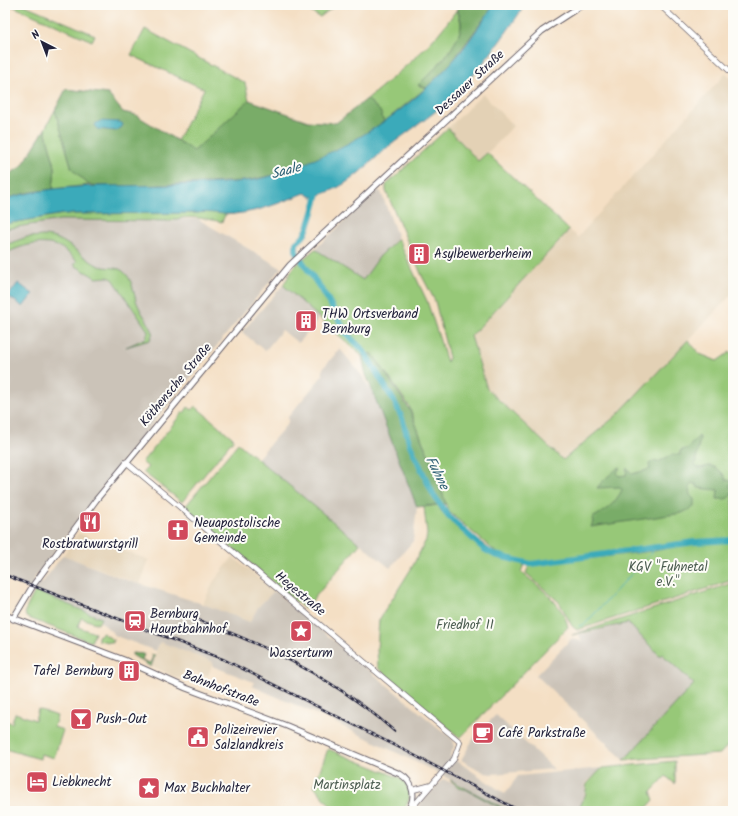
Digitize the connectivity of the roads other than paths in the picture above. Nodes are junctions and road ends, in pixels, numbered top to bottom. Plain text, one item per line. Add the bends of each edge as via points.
1 (582, 5) edge
2 (660, 5) edge
3 (733, 74) edge
4 (378, 183) joint
5 (126, 462) junction
6 (5, 615) edge
7 (13, 619) junction
8 (433, 784) junction
9 (413, 790) junction
10 (408, 811) edge

1 - 4 main road, Dessauer Straße via 539,34
2 - 3 street
4 - 5 main road, Köthensche Straße via 294,261
5 - 7 main road, Köthensche Straße via 38,578
5 - 8 street, Hegestraße via 460,742 454,759
6 - 7 main road, Bahnhofstraße
7 - 9 main road, Bahnhofstraße via 124,660 186,688 287,726 400,774
8 - 9 street
8 - 10 street
9 - 10 main road via 412,803

